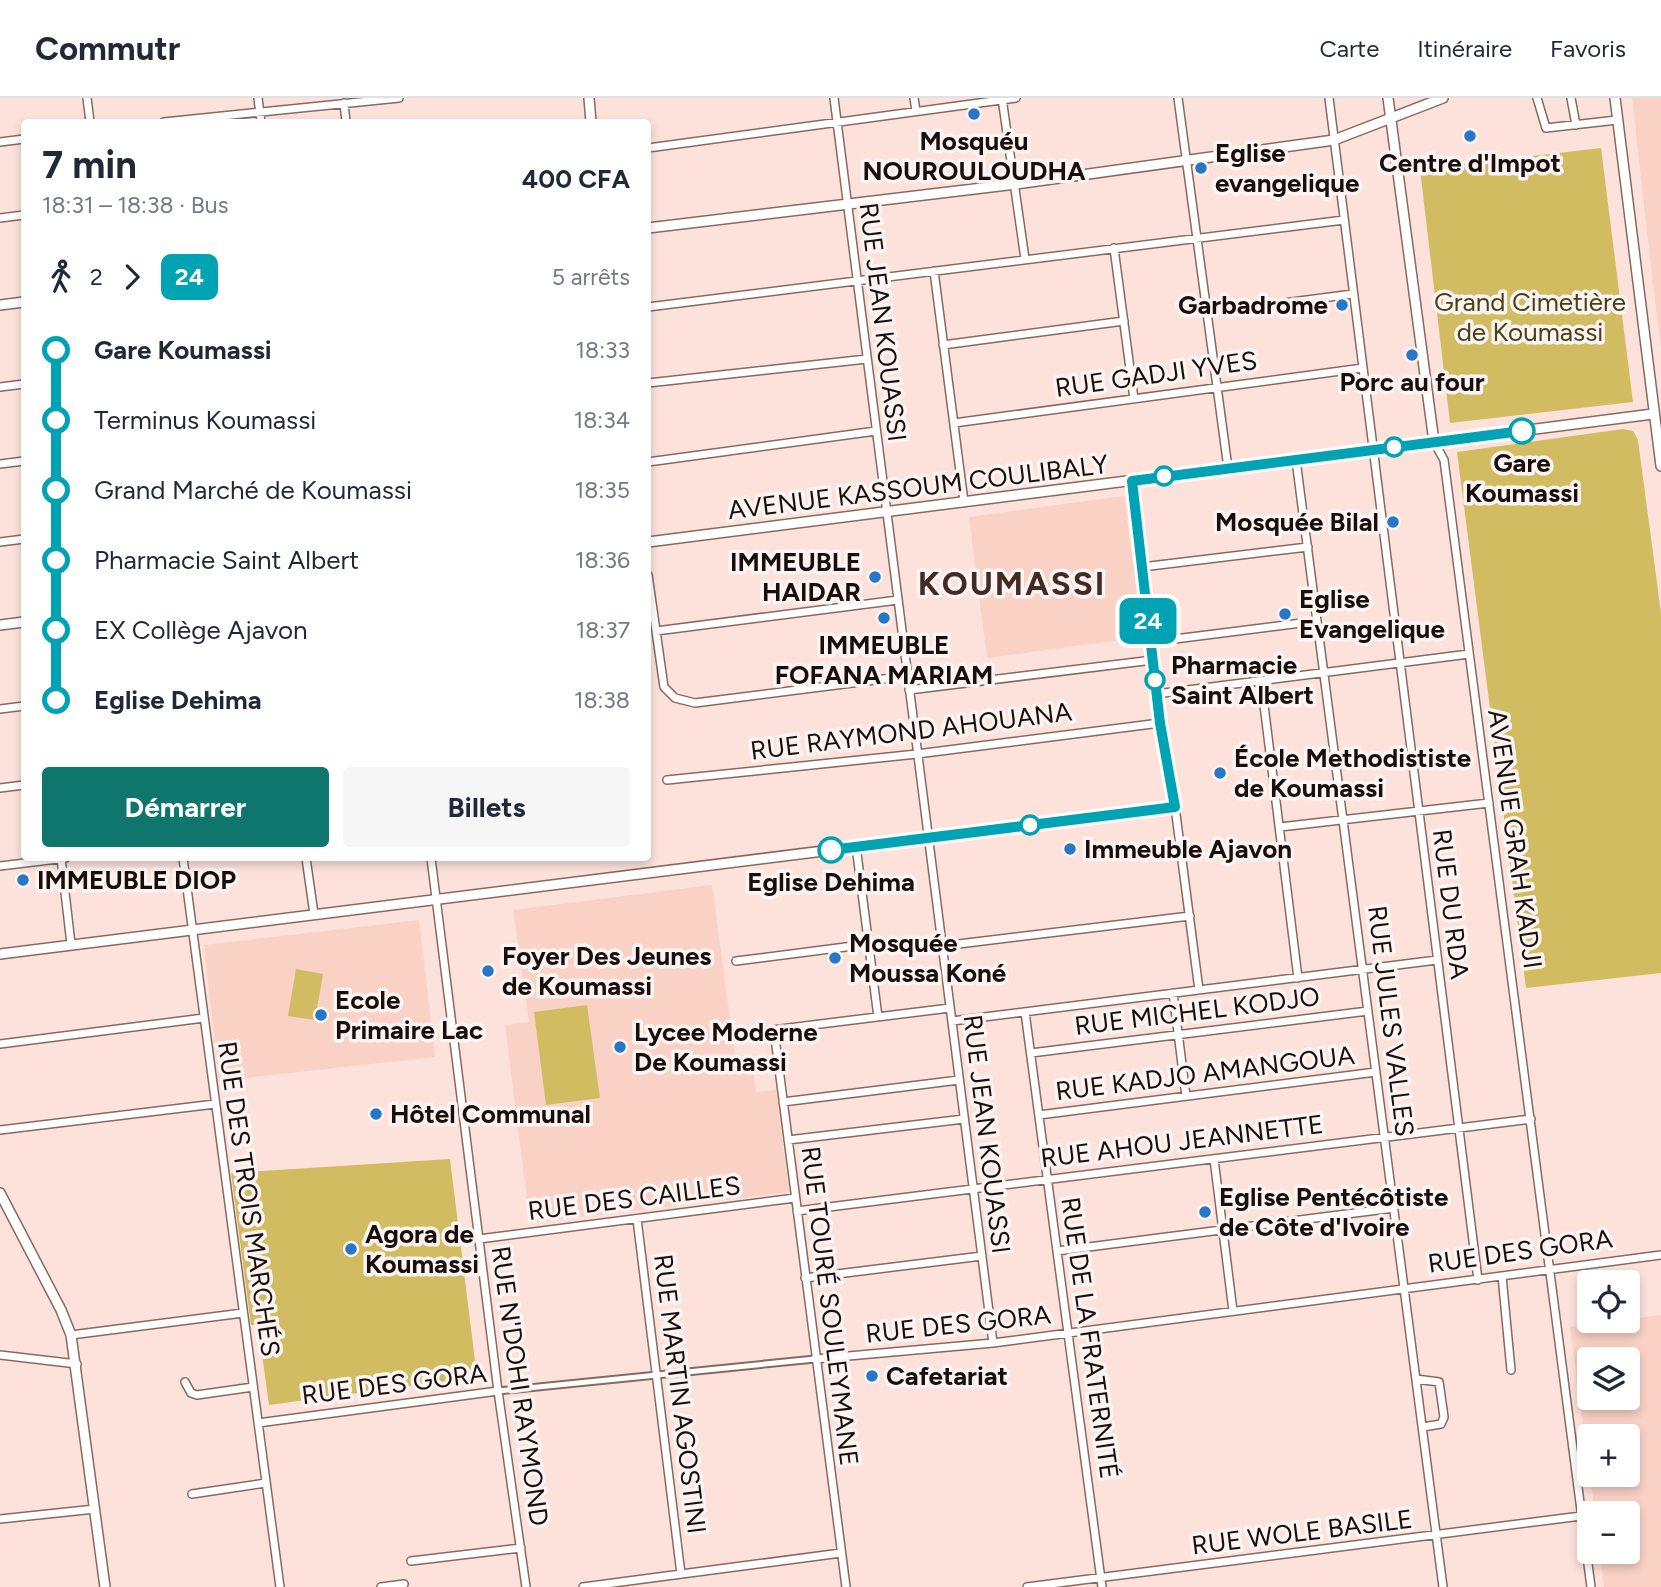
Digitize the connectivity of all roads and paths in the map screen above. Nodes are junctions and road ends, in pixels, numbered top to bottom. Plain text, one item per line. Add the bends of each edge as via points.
1 (87, 98) edge
2 (258, 98) edge
3 (399, 98) edge
4 (589, 98) edge
5 (834, 98) edge
6 (914, 98) edge
7 (1016, 98) edge
8 (1178, 98) edge
9 (1329, 98) edge
10 (1388, 98) edge
11 (1443, 98) edge
12 (1537, 98) edge
13 (1571, 98) edge
14 (1615, 98) edge
15 (1002, 99) edge
16 (344, 103) junction
17 (260, 111) junction
18 (916, 111) junction
19 (1391, 118) junction
20 (90, 119) edge
21 (190, 119) edge
22 (261, 119) edge
23 (346, 119) edge
24 (592, 119) edge
25 (1617, 120) junction
26 (837, 125) junction
27 (1576, 125) junction
28 (21, 139) edge
29 (1334, 140) junction
30 (0, 142) edge
31 (651, 148) edge
32 (1186, 158) junction
33 (1016, 184) junction
34 (847, 202) junction
35 (21, 215) edge
36 (0, 218) edge
37 (1344, 220) junction
38 (651, 228) edge
39 (1197, 238) junction
40 (1114, 248) junction
41 (1025, 260) junction
42 (934, 271) junction
43 (857, 281) junction
44 (1353, 293) junction
45 (21, 302) edge
46 (0, 305) edge
47 (651, 307) edge
48 (1207, 313) junction
49 (1124, 321) junction
50 (943, 345) junction
51 (867, 359) junction
52 (1363, 368) junction
53 (651, 383) edge
54 (21, 384) edge
55 (0, 387) edge
56 (1218, 387) junction
57 (1135, 398) junction
58 (1653, 414) junction
59 (954, 423) junction
60 (876, 431) junction
61 (1434, 442) junction
62 (1373, 450) junction
63 (1296, 460) junction
64 (21, 461) edge
65 (651, 462) edge
66 (0, 464) edge
67 (1661, 466) edge
68 (1228, 468) junction
69 (1132, 481) junction
70 (964, 502) junction
71 (886, 512) junction
72 (21, 538) edge
73 (0, 542) edge
74 (651, 542) edge
75 (1308, 547) junction
76 (1142, 567) junction
77 (651, 596) edge
78 (898, 600) junction
79 (1317, 621) junction
80 (21, 622) edge
81 (0, 625) edge
82 (656, 631) junction
83 (1151, 642) junction
84 (1469, 654) junction
85 (1153, 660) junction
86 (1400, 663) junction
87 (1324, 673) junction
88 (908, 676) junction
89 (1261, 681) junction
90 (909, 690) junction
91 (1156, 694) junction
92 (21, 706) edge
93 (0, 709) edge
94 (1160, 723) junction
95 (918, 754) junction
96 (667, 780) dead end
97 (21, 785) edge
98 (0, 788) edge
99 (1489, 803) junction
100 (1175, 807) junction
101 (1418, 811) junction
102 (1343, 820) junction
103 (1280, 827) junction
104 (928, 837) junction
105 (856, 846) junction
106 (39, 861) edge
107 (63, 861) edge
108 (183, 861) edge
109 (306, 861) edge
110 (431, 861) edge
111 (0, 866) edge
112 (436, 899) junction
113 (314, 914) junction
114 (1190, 916) junction
115 (192, 929) junction
116 (71, 944) junction
117 (869, 944) junction
118 (942, 947) junction
119 (0, 954) edge
120 (1437, 960) junction
121 (736, 961) dead end
122 (1363, 970) junction
123 (1298, 978) junction
124 (1199, 990) junction
125 (1173, 993) junction
126 (950, 1008) junction
127 (1368, 1011) junction
128 (1025, 1012) junction
129 (878, 1017) junction
130 (204, 1018) junction
131 (951, 1021) junction
132 (774, 1030) junction
133 (1178, 1034) junction
134 (731, 1035) dead end
135 (0, 1044) edge
136 (1031, 1053) junction
137 (1376, 1072) junction
138 (959, 1080) junction
139 (1186, 1096) junction
140 (783, 1102) junction
141 (215, 1104) junction
142 (1039, 1115) junction
143 (964, 1119) junction
144 (1531, 1119) junction
145 (1458, 1128) junction
146 (0, 1130) edge
147 (1385, 1137) junction
148 (788, 1140) junction
149 (1214, 1158) junction
150 (1048, 1179) junction
151 (973, 1189) junction
152 (0, 1194) edge
153 (795, 1198) junction
154 (1394, 1209) junction
155 (797, 1211) junction
156 (637, 1219) junction
157 (1223, 1230) junction
158 (479, 1239) junction
159 (1057, 1251) junction
160 (1661, 1255) edge
161 (982, 1256) junction
162 (1547, 1269) junction
163 (1502, 1276) junction
164 (805, 1278) junction
165 (1478, 1279) junction
166 (1405, 1287) junction
167 (1234, 1311) junction
168 (243, 1313) junction
169 (1068, 1332) junction
170 (71, 1335) junction
171 (993, 1343) junction
172 (0, 1355) edge
173 (816, 1359) junction
174 (77, 1364) junction
175 (1511, 1370) dead end
176 (657, 1377) junction
177 (1416, 1380) junction
178 (185, 1382) dead end
179 (253, 1387) junction
180 (498, 1391) junction
181 (258, 1423) junction
182 (1423, 1427) junction
183 (266, 1483) junction
184 (192, 1494) dead end
185 (1579, 1501) edge
186 (95, 1509) junction
187 (1577, 1517) edge
188 (0, 1520) edge
189 (1437, 1537) junction
190 (521, 1548) junction
191 (841, 1553) junction
192 (411, 1561) dead end
193 (1588, 1564) edge
194 (681, 1574) junction
195 (649, 1578) junction
196 (1101, 1578) junction
197 (404, 1584) dead end
198 (105, 1587) edge
199 (280, 1587) edge
200 (381, 1587) edge
201 (526, 1587) edge
202 (583, 1587) edge
203 (650, 1587) edge
204 (846, 1587) edge
205 (1027, 1587) edge
206 (1102, 1587) edge
207 (1444, 1587) edge
208 (1591, 1587) edge

1 - 20 street
2 - 17 street
3 - 16 street
4 - 24 street
5 - 26 street, RUE JEAN KOUASSI
6 - 18 street
7 - 15 street
8 - 32 street
9 - 29 street, RUE DU RDA
10 - 19 street, AVENUE GRAH KADJI
11 - 19 street
12 - 27 street via 1546,128
13 - 27 street
14 - 25 street
15 - 18 street
15 - 33 street
16 - 17 street
16 - 23 street
17 - 21 street
17 - 22 street
18 - 26 street
19 - 29 street
19 - 61 street, AVENUE GRAH KADJI
25 - 27 street
25 - 58 street
26 - 31 street
26 - 34 street, RUE JEAN KOUASSI
28 - 30 street
29 - 32 street
29 - 37 street, RUE DU RDA
32 - 33 street
32 - 39 street
33 - 34 street
33 - 41 street
34 - 38 street
34 - 43 street, RUE JEAN KOUASSI
35 - 36 street
37 - 39 street
37 - 44 street, RUE DU RDA
39 - 40 street
39 - 48 street
40 - 41 street
40 - 49 street
41 - 42 street
42 - 43 street
42 - 50 street
43 - 47 street
43 - 51 street, RUE JEAN KOUASSI
44 - 48 street
44 - 52 street, RUE DU RDA
45 - 46 street
48 - 56 street
49 - 50 street
49 - 57 street
50 - 59 street
51 - 53 street
51 - 60 street, RUE JEAN KOUASSI
52 - 56 street, RUE GADJI YVES
52 - 62 street, RUE DU RDA
54 - 55 street
56 - 57 street, RUE GADJI YVES
56 - 68 street
57 - 59 street, RUE GADJI YVES
58 - 61 street, AVENUE KASSOUM COULIBALY
58 - 67 street
59 - 70 street
60 - 65 street
60 - 71 street, RUE JEAN KOUASSI
61 - 62 street, AVENUE KASSOUM COULIBALY
61 - 84 street, AVENUE GRAH KADJI via 1444,460
62 - 63 street, AVENUE KASSOUM COULIBALY
62 - 86 street, RUE DU RDA
63 - 68 street, AVENUE KASSOUM COULIBALY
63 - 75 street, RUE JULES VALLES
64 - 66 street
68 - 69 street, AVENUE KASSOUM COULIBALY
69 - 70 street, AVENUE KASSOUM COULIBALY
69 - 76 street
70 - 71 street, AVENUE KASSOUM COULIBALY
71 - 74 street, AVENUE KASSOUM COULIBALY
71 - 78 street, RUE JEAN KOUASSI
72 - 73 street
75 - 76 street
75 - 79 street, RUE JULES VALLES
76 - 83 street
77 - 82 street
78 - 82 street
78 - 88 street, RUE JEAN KOUASSI
79 - 83 street
79 - 87 street, RUE JULES VALLES
80 - 81 street
82 - 88 street via 664,687 675,698 695,703
83 - 85 street
84 - 86 street
84 - 99 street, AVENUE GRAH KADJI
85 - 90 street
85 - 91 street
86 - 87 street
86 - 101 street, RUE DU RDA
87 - 89 street
87 - 102 street, RUE JULES VALLES
88 - 90 street, RUE JEAN KOUASSI
89 - 91 street
89 - 103 street
90 - 95 street, RUE JEAN KOUASSI
91 - 94 street
92 - 93 street
94 - 95 street, RUE RAYMOND AHOUANA
94 - 100 street
95 - 96 street, RUE RAYMOND AHOUANA
95 - 104 street, RUE JEAN KOUASSI
97 - 98 street
99 - 101 street
99 - 144 street, AVENUE GRAH KADJI
100 - 104 street
100 - 114 street
101 - 102 street
101 - 120 street, RUE DU RDA
102 - 103 street
102 - 122 street, RUE JULES VALLES
103 - 123 street
104 - 105 street
104 - 118 street, RUE JEAN KOUASSI
105 - 112 street
105 - 117 street
106 - 111 street
107 - 116 street
108 - 115 street, RUE DES TROIS MARCHÉS
109 - 113 street
110 - 112 street, RUE N'DOHI RAYMOND
112 - 113 street
112 - 158 street, RUE N'DOHI RAYMOND
113 - 115 street
114 - 118 street
114 - 124 street
115 - 116 street
115 - 130 street, RUE DES TROIS MARCHÉS
116 - 119 street
117 - 121 street
117 - 129 street
118 - 126 street, RUE JEAN KOUASSI
120 - 122 street
120 - 145 street, RUE DU RDA
122 - 123 street
122 - 127 street, RUE JULES VALLES
123 - 124 street
124 - 125 street
125 - 128 street
125 - 133 street
126 - 129 street
126 - 131 street, RUE JEAN KOUASSI
127 - 133 street, RUE MICHEL KODJO
127 - 137 street, RUE JULES VALLES
128 - 131 street
128 - 136 street, RUE DE LA FRATERNITÉ
129 - 132 street
130 - 135 street
130 - 141 street, RUE DES TROIS MARCHÉS
131 - 138 street, RUE JEAN KOUASSI
132 - 134 street
132 - 140 street, RUE TOURÉ SOULEYMANE
133 - 136 street, RUE MICHEL KODJO
133 - 139 street
136 - 142 street, RUE DE LA FRATERNITÉ
137 - 139 street, RUE KADJO AMANGOUA
137 - 147 street, RUE JULES VALLES
138 - 140 street
138 - 143 street, RUE JEAN KOUASSI
139 - 142 street, RUE KADJO AMANGOUA
140 - 148 street, RUE TOURÉ SOULEYMANE
141 - 146 street
141 - 168 street, RUE DES TROIS MARCHÉS
142 - 150 street, RUE DE LA FRATERNITÉ
143 - 148 street
143 - 151 street, RUE JEAN KOUASSI
144 - 145 street, RUE AHOU JEANNETTE
144 - 162 street, AVENUE GRAH KADJI
145 - 147 street, RUE AHOU JEANNETTE
145 - 165 street, RUE DU RDA
147 - 149 street, RUE AHOU JEANNETTE
147 - 154 street, RUE JULES VALLES
148 - 153 street, RUE TOURÉ SOULEYMANE
149 - 150 street, RUE AHOU JEANNETTE
149 - 157 street
150 - 151 street, RUE AHOU JEANNETTE
150 - 159 street, RUE DE LA FRATERNITÉ
151 - 155 street, RUE AHOU JEANNETTE
151 - 161 street, RUE JEAN KOUASSI
152 - 170 street
153 - 155 street, RUE TOURÉ SOULEYMANE
153 - 156 street, RUE DES CAILLES
154 - 157 street
154 - 166 street, RUE JULES VALLES
155 - 164 street, RUE TOURÉ SOULEYMANE
156 - 158 street, RUE DES CAILLES
156 - 176 street, RUE MARTIN AGOSTINI
157 - 159 street
157 - 167 street
158 - 180 street, RUE N'DOHI RAYMOND
159 - 169 street, RUE DE LA FRATERNITÉ
160 - 162 street, RUE DES GORA
161 - 164 street
161 - 171 street, RUE JEAN KOUASSI
162 - 163 street, RUE DES GORA
162 - 185 street, AVENUE GRAH KADJI
163 - 165 street, RUE DES GORA
163 - 175 street
164 - 173 street, RUE TOURÉ SOULEYMANE
165 - 166 street, RUE DES GORA
166 - 167 street, RUE DES GORA
166 - 177 street, RUE JULES VALLES
167 - 169 street, RUE DES GORA
168 - 170 street
168 - 179 street, RUE DES TROIS MARCHÉS
169 - 171 street, RUE DES GORA
169 - 196 street, RUE DE LA FRATERNITÉ
170 - 174 street
171 - 173 street, RUE DES GORA
172 - 174 street
173 - 176 street, RUE DES GORA
173 - 191 street, RUE TOURÉ SOULEYMANE
174 - 186 street
176 - 180 street, RUE DES GORA
176 - 194 street, RUE MARTIN AGOSTINI
177 - 182 street, RUE JULES VALLES
177 - 182 street via 1439,1382 1444,1417 1441,1424
178 - 179 street via 197,1395
179 - 181 street, RUE DES TROIS MARCHÉS
180 - 181 street, RUE DES GORA
180 - 190 street, RUE N'DOHI RAYMOND
181 - 183 street, RUE DES TROIS MARCHÉS
182 - 189 street, RUE JULES VALLES
183 - 184 street
183 - 199 street, RUE DES TROIS MARCHÉS
186 - 188 street
186 - 198 street
187 - 189 street, RUE WOLE BASILE
189 - 196 street, RUE WOLE BASILE
189 - 207 street, RUE JULES VALLES
190 - 192 street
190 - 201 street, RUE N'DOHI RAYMOND
191 - 194 street
191 - 204 street, RUE TOURÉ SOULEYMANE
193 - 208 street, AVENUE GRAH KADJI
194 - 195 street
195 - 202 street
195 - 203 street
196 - 205 street, RUE WOLE BASILE
196 - 206 street, RUE DE LA FRATERNITÉ
197 - 200 street

